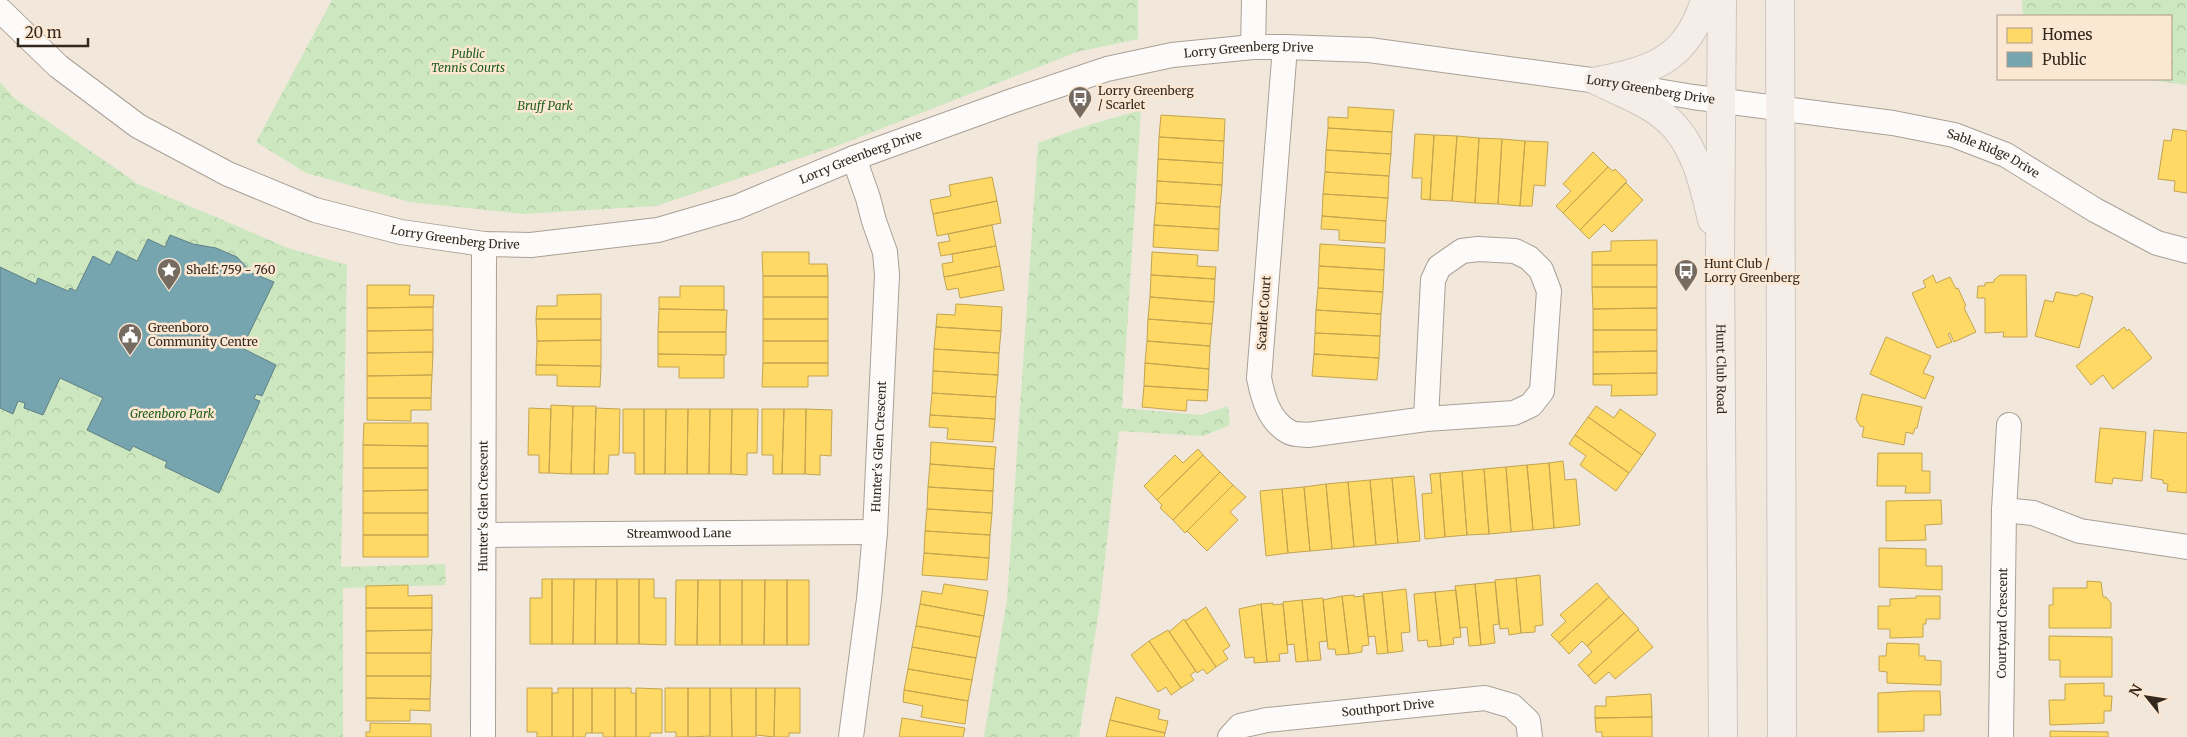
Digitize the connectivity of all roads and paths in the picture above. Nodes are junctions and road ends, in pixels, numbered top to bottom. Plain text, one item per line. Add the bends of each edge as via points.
1 (1254, 0) edge
2 (1705, 0) edge
3 (1722, 0) edge
4 (1780, 0) edge
5 (0, 10) edge
6 (1253, 47) junction
7 (1285, 47) junction
8 (1598, 82) junction
9 (1722, 101) junction
10 (1780, 109) junction
11 (854, 158) junction
12 (484, 244) junction
13 (2187, 251) edge
14 (1720, 253) junction
15 (1426, 419) junction
16 (2009, 425) dead end
17 (2004, 510) junction
18 (875, 532) junction
19 (484, 535) junction
20 (2187, 547) edge
21 (483, 737) edge
22 (851, 737) edge
23 (1230, 737) edge
24 (1530, 737) edge
25 (1723, 737) edge
26 (1782, 737) edge
27 (2001, 737) edge

1 - 6 street
2 - 8 main road via 1694,29 1662,63 1630,76
3 - 9 main road, Hunt Club Road
4 - 10 main road
5 - 12 street, Lorry Greenberg Drive via 58,66 138,126 228,174 316,210 401,232
6 - 7 street, Lorry Greenberg Drive
6 - 11 street, Lorry Greenberg Drive via 1172,55 1107,69
7 - 8 street, Lorry Greenberg Drive via 1369,50
7 - 15 street, Scarlet Court via 1259,378 1263,397 1273,419 1290,432 1308,435
8 - 9 street, Lorry Greenberg Drive
8 - 14 main road via 1653,109 1685,139 1709,207
9 - 10 street, Lorry Greenberg Drive
9 - 14 main road, Hunt Club Road
10 - 13 street, Sable Ridge Drive via 1892,123 1954,135 2006,155 2095,210 2157,243
10 - 26 main road
11 - 12 street, Lorry Greenberg Drive via 737,207 658,230 531,244
11 - 18 street, Hunter's Glen Crescent via 885,252 887,275
12 - 19 street, Hunter's Glen Crescent
14 - 25 main road, Hunt Club Road
15 - 15 street, Scarlet Court via 1433,280 1439,268 1462,251 1478,249 1515,251 1529,258 1541,270 1548,291 1542,391 1530,404 1514,413
16 - 17 street, Courtyard Crescent
17 - 20 street via 2033,513 2080,531
17 - 27 street, Courtyard Crescent
18 - 19 street, Streamwood Lane
18 - 22 street, Hunter's Glen Crescent
19 - 21 street, Hunter's Glen Crescent
23 - 24 street, Southport Drive via 1240,726 1267,720 1486,698 1512,706 1528,721

